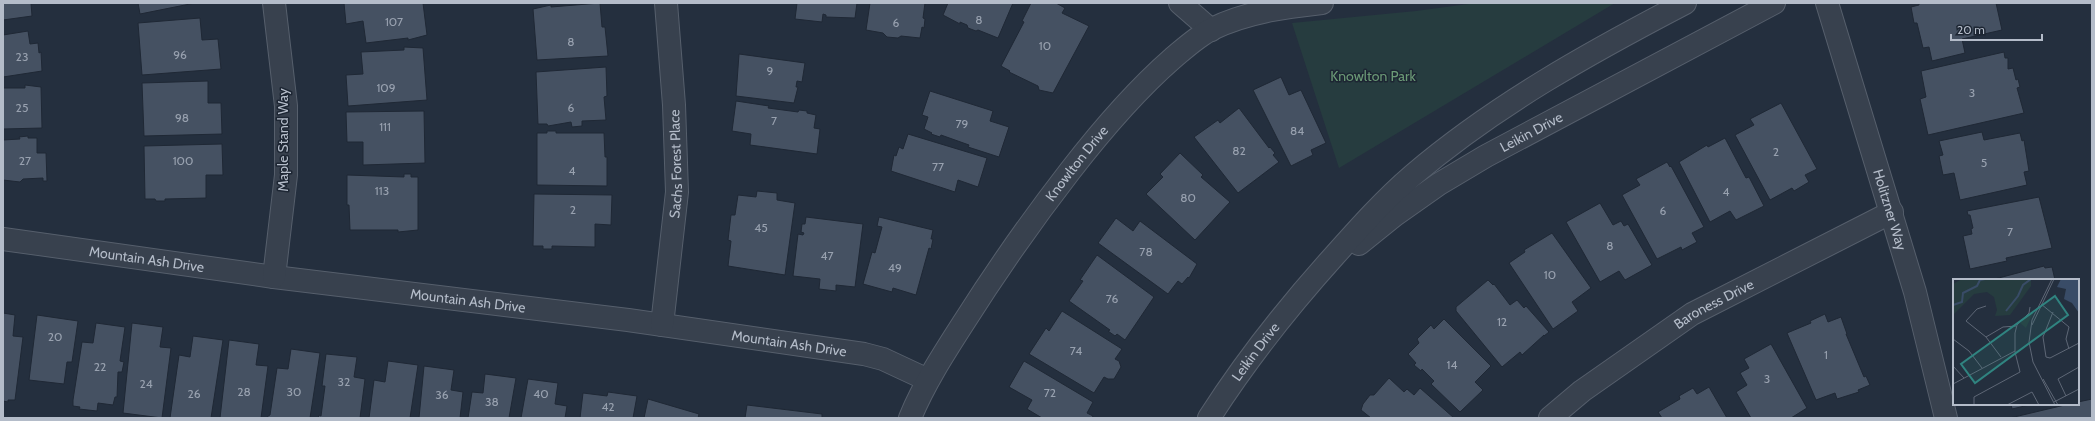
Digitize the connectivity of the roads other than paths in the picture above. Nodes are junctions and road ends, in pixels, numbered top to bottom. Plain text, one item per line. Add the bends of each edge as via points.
1 (274, 3) edge
2 (666, 3) edge
3 (1180, 3) edge
4 (1322, 3) edge
5 (1686, 3) edge
6 (1774, 3) edge
7 (1828, 3) edge
8 (1211, 30) junction
9 (1892, 212) junction
10 (3, 239) edge
11 (274, 277) junction
12 (1305, 288) junction
13 (662, 325) junction
14 (928, 380) junction
15 (910, 418) edge
16 (1208, 418) edge
17 (1550, 418) edge
18 (1946, 418) edge

1 - 11 street, Maple Stand Way via 286,121 286,175
2 - 13 street, Sachs Forest Place via 674,105 676,192
3 - 8 street
4 - 8 street, Knowlton Drive via 1289,6 1239,18
5 - 12 street, Leikin Drive via 1617,38 1458,139 1378,207
6 - 12 street, Leikin Drive via 1554,118 1439,184 1395,215
7 - 9 street, Holitzner Way
8 - 14 street, Knowlton Drive via 1182,50 1152,76 1095,139 1017,240
9 - 17 street, Baroness Drive via 1692,314 1582,391
9 - 18 street, Holitzner Way
10 - 11 street, Mountain Ash Drive
11 - 13 street, Mountain Ash Drive
12 - 16 street, Leikin Drive
13 - 14 street, Mountain Ash Drive via 864,354
14 - 15 street, Knowlton Drive

